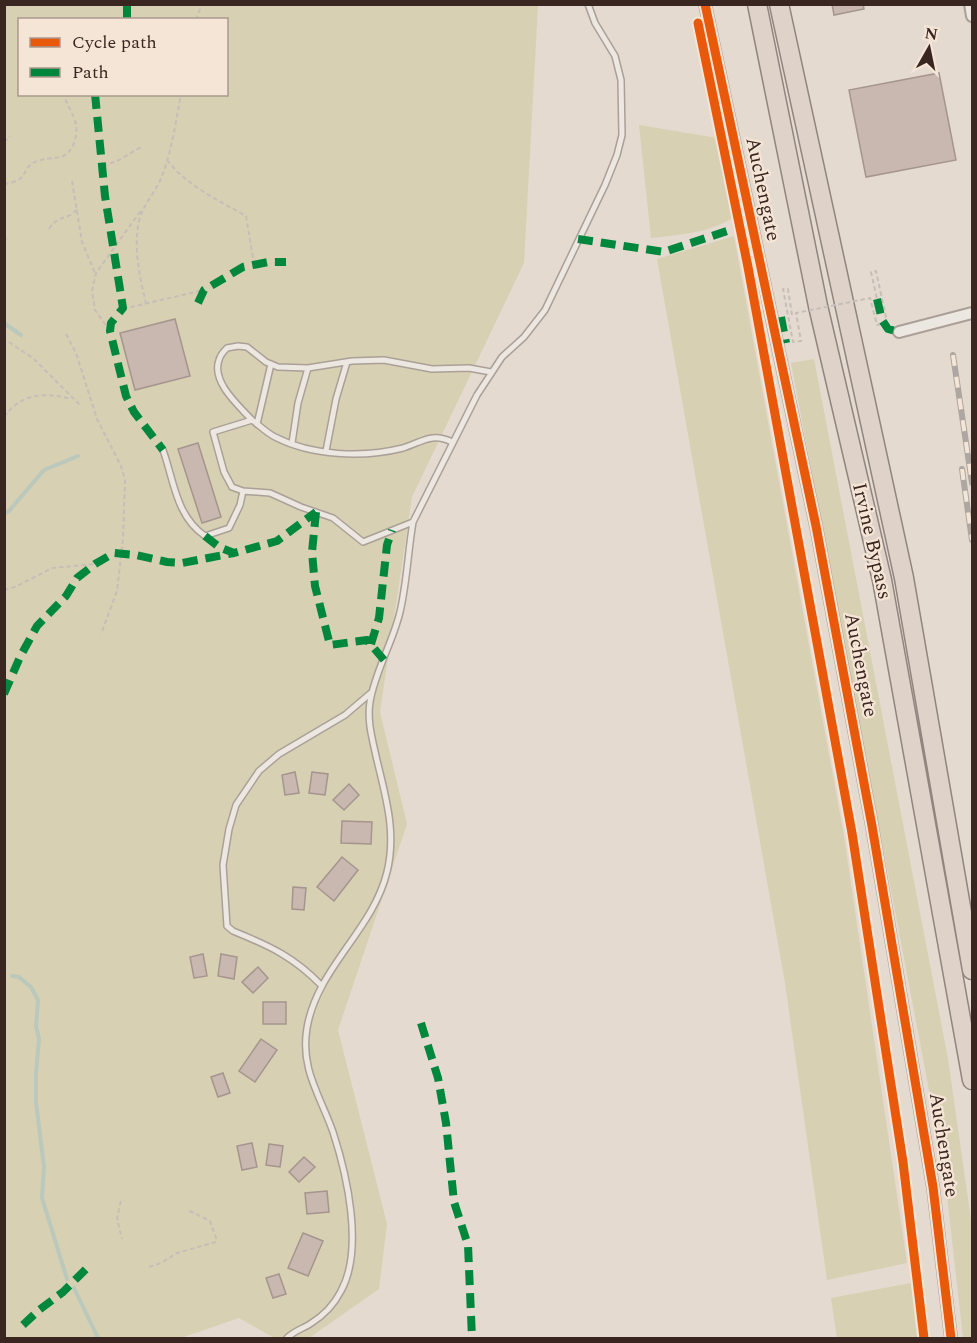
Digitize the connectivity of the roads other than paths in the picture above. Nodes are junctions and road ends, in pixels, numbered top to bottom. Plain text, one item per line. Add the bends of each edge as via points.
1 (588, 4) edge
2 (705, 4) edge
3 (757, 4) edge
4 (779, 4) edge
5 (970, 4) edge
6 (972, 16) edge
7 (972, 313) edge
8 (899, 332) dead end
9 (347, 362) junction
10 (272, 364) junction
11 (308, 368) junction
12 (491, 372) junction
13 (255, 422) junction
14 (452, 442) junction
15 (292, 443) junction
16 (163, 450) dead end
17 (326, 451) junction
18 (243, 491) junction
19 (413, 522) junction
20 (373, 691) junction
21 (972, 970) edge
22 (322, 986) junction
23 (972, 1080) edge
24 (287, 1338) edge
25 (951, 1338) edge

1 - 12 lane via 615,56 621,80 622,135 617,155 545,310
2 - 25 street, Auchengate via 816,526 868,803 933,1186
3 - 23 highway, Irvine Bypass via 818,306 882,580
4 - 21 highway, Irvine Bypass via 904,578
5 - 6 street
7 - 8 street
9 - 11 lane
9 - 12 lane via 384,360 432,369
9 - 17 lane
10 - 11 lane
10 - 13 lane
10 - 13 lane via 247,347 238,346 227,348 219,359 222,384
11 - 15 lane
12 - 14 lane
13 - 15 lane via 274,437
13 - 18 lane via 213,432 224,472 232,487
14 - 17 lane via 441,437 374,452
14 - 19 lane
15 - 17 lane
16 - 18 lane via 185,517 205,536 229,528
18 - 19 lane via 270,493 333,518 363,542
19 - 20 lane via 400,611
20 - 22 lane via 370,729 390,814 392,841 387,871 378,900
20 - 22 lane via 345,715 279,754 259,771 236,805 227,838 222,879 227,926 286,955
22 - 24 lane via 313,1003 305,1054 344,1172 352,1251 349,1272 325,1313

